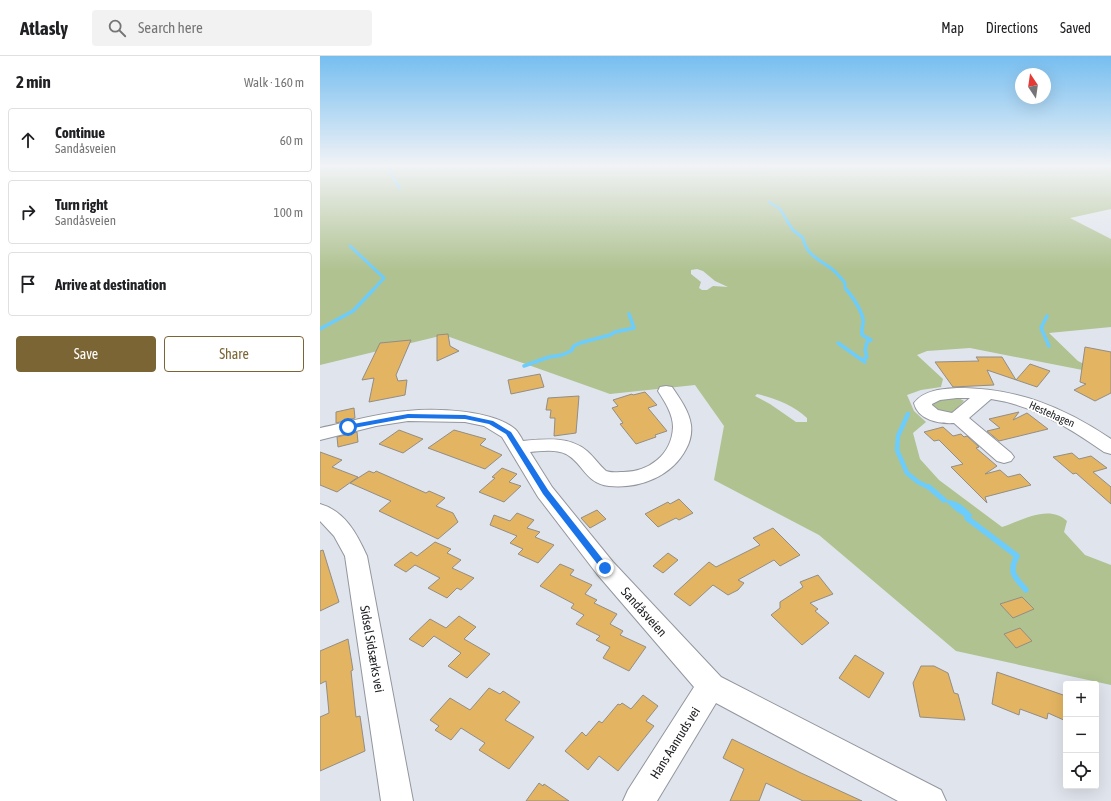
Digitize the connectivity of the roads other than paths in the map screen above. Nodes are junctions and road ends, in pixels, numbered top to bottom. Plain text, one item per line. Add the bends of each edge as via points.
1 (666, 391) dead end
2 (988, 394) junction
3 (958, 418) junction
4 (320, 434) edge
5 (517, 448) junction
6 (1111, 448) edge
7 (1004, 457) dead end
8 (320, 511) edge
9 (710, 686) junction
10 (397, 801) edge
11 (640, 801) edge
12 (930, 801) edge

1 - 5 street via 680,412 680,447 668,463 648,474 624,480 607,479 594,473 579,454 564,447
2 - 3 street via 974,402 963,416
2 - 3 street, Hestehagen via 948,394 926,398 922,403 924,408 941,418
2 - 6 street, Hestehagen via 1047,408 1077,424
3 - 7 street
4 - 5 street, Sandåsveien via 408,416 465,417 490,422 509,433
5 - 9 street, Sandåsveien via 545,492 605,568
8 - 10 street, Sidsel Sidsærks vei via 334,519 348,538 356,556
9 - 11 street, Hans Aanruds vei
9 - 12 street, Sandåsveien

